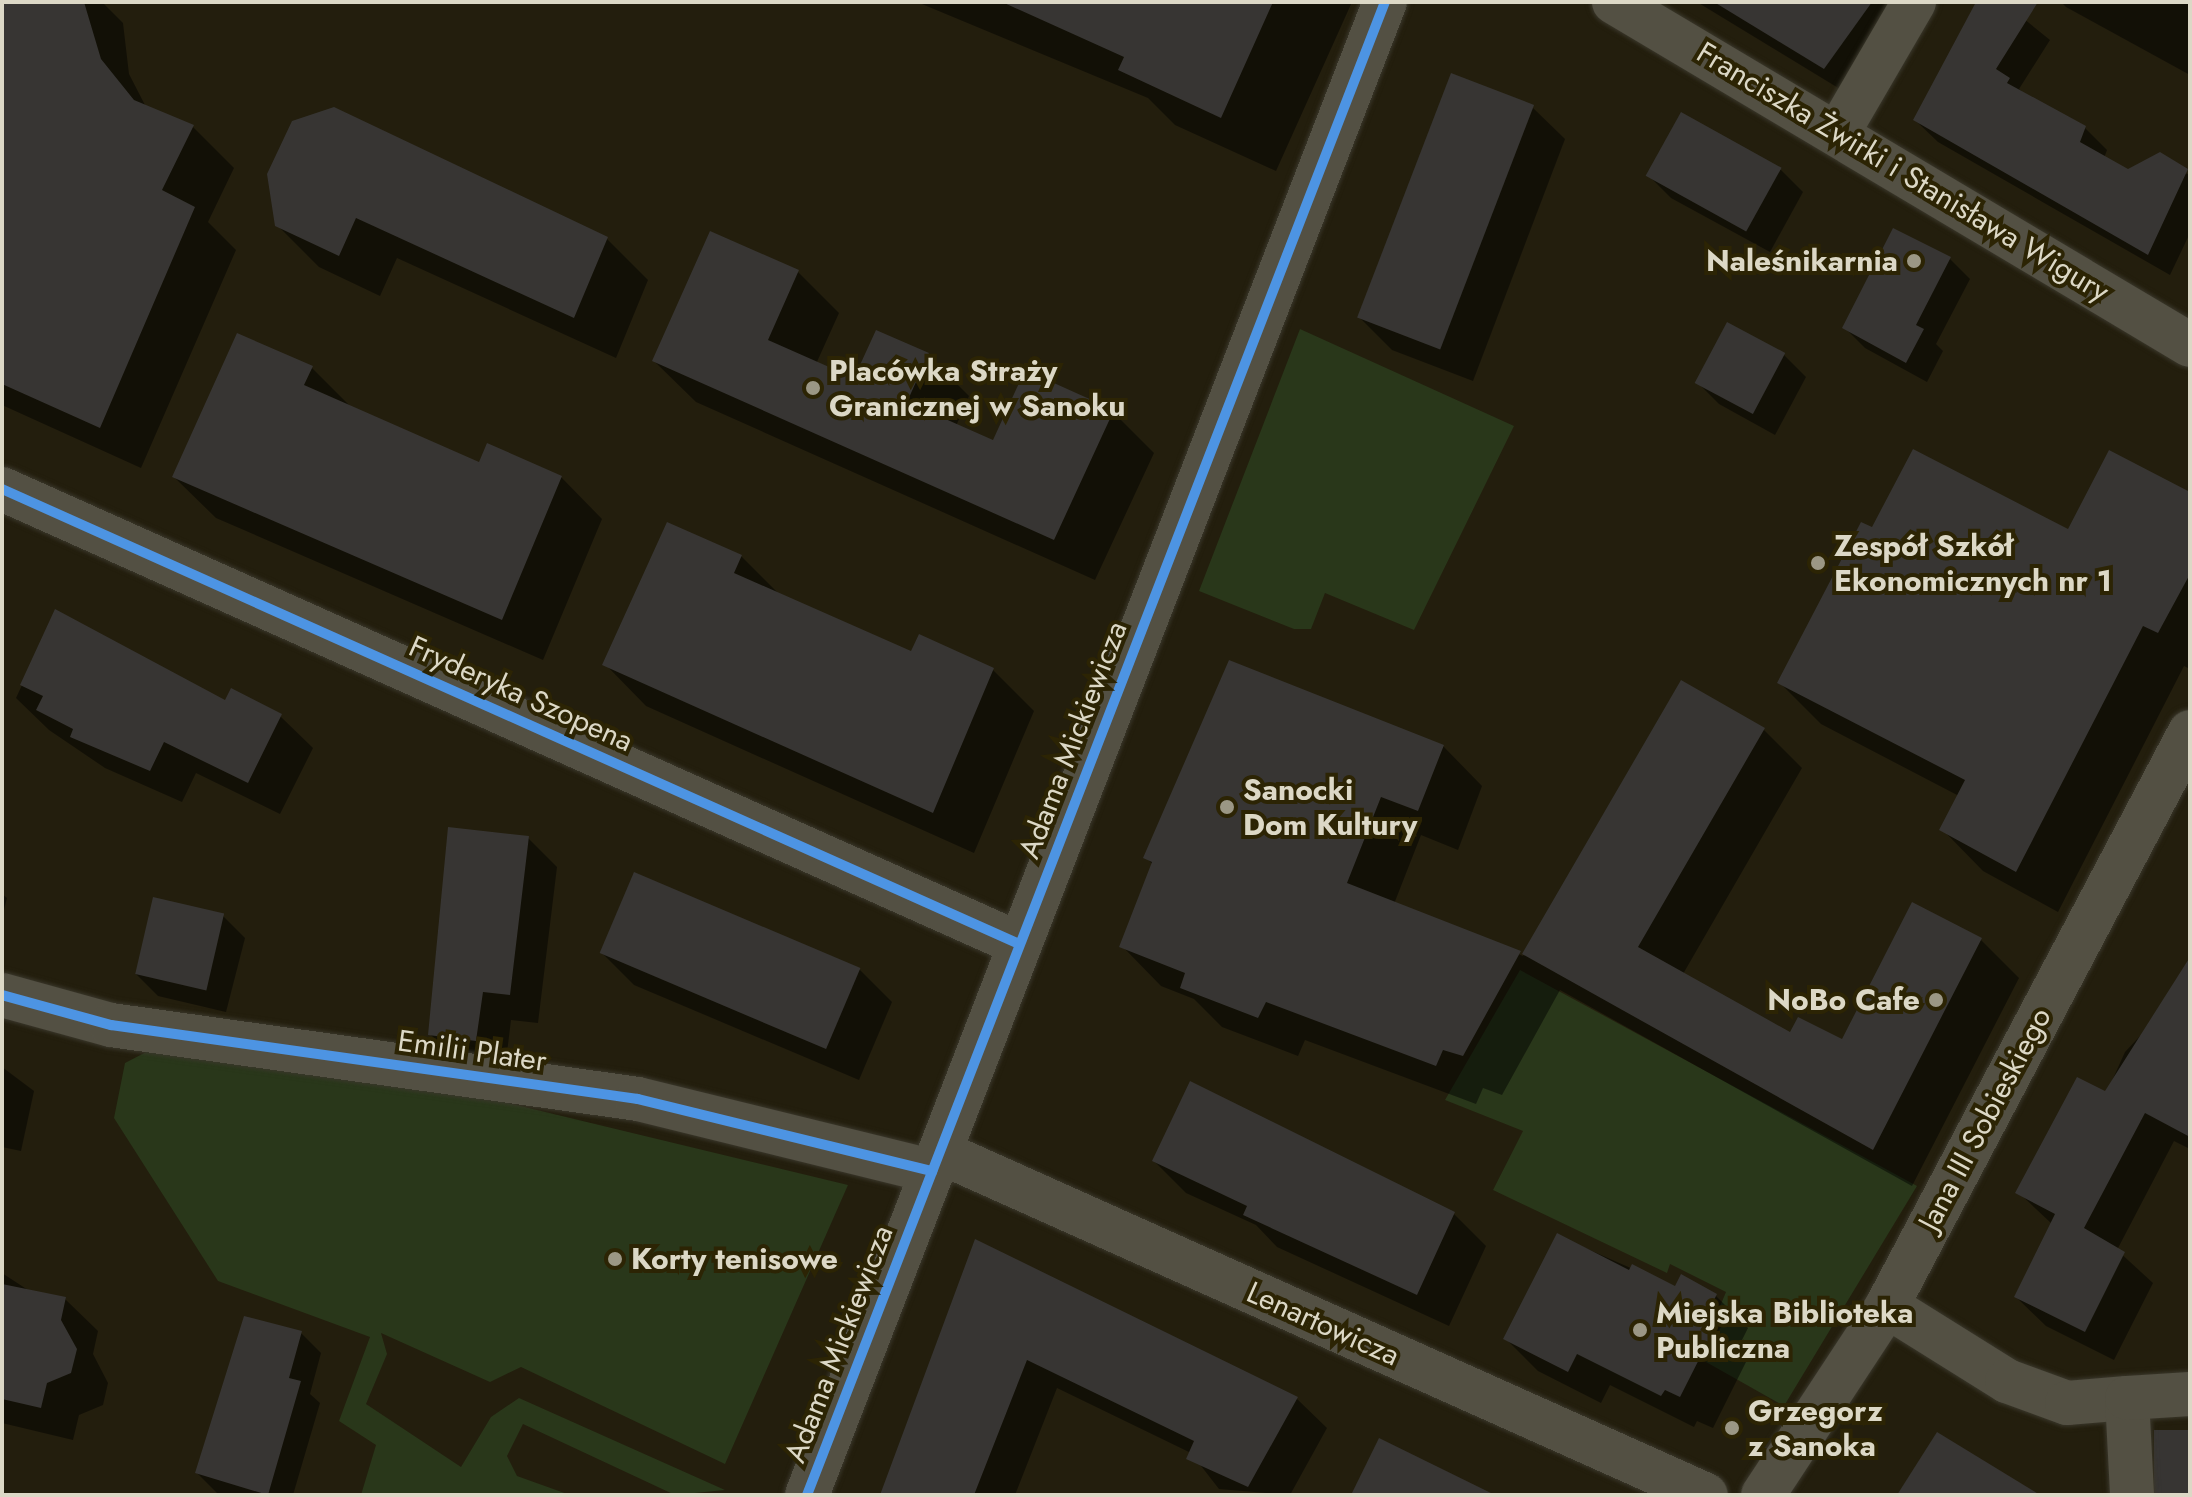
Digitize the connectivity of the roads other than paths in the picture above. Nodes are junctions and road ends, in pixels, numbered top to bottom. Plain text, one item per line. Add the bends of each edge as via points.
1 (1385, 2) edge
2 (1614, 2) edge
3 (1914, 2) edge
4 (1839, 131) junction
5 (2190, 345) edge
6 (2, 489) edge
7 (2190, 732) edge
8 (1019, 944) junction
9 (2, 995) edge
10 (936, 1162) junction
11 (1887, 1306) junction
12 (2190, 1394) edge
13 (2127, 1398) junction
14 (807, 1495) edge
15 (1706, 1495) edge
16 (1763, 1495) edge
17 (2132, 1495) edge

1 - 8 street, Adama Mickiewicza
2 - 4 street, Franciszka Żwirki i Stanisława Wigury
3 - 4 street
4 - 5 street, Franciszka Żwirki i Stanisława Wigury
6 - 8 street, Fryderyka Szopena
7 - 11 street, Jana III Sobieskiego
8 - 10 street, Adama Mickiewicza
9 - 10 street, Emilii Plater via 111,1025 638,1099
10 - 14 street, Adama Mickiewicza
10 - 15 street, Lenartowicza
11 - 13 street via 2007,1381 2052,1398
11 - 16 street, Jana III Sobieskiego
12 - 13 street
13 - 17 street

